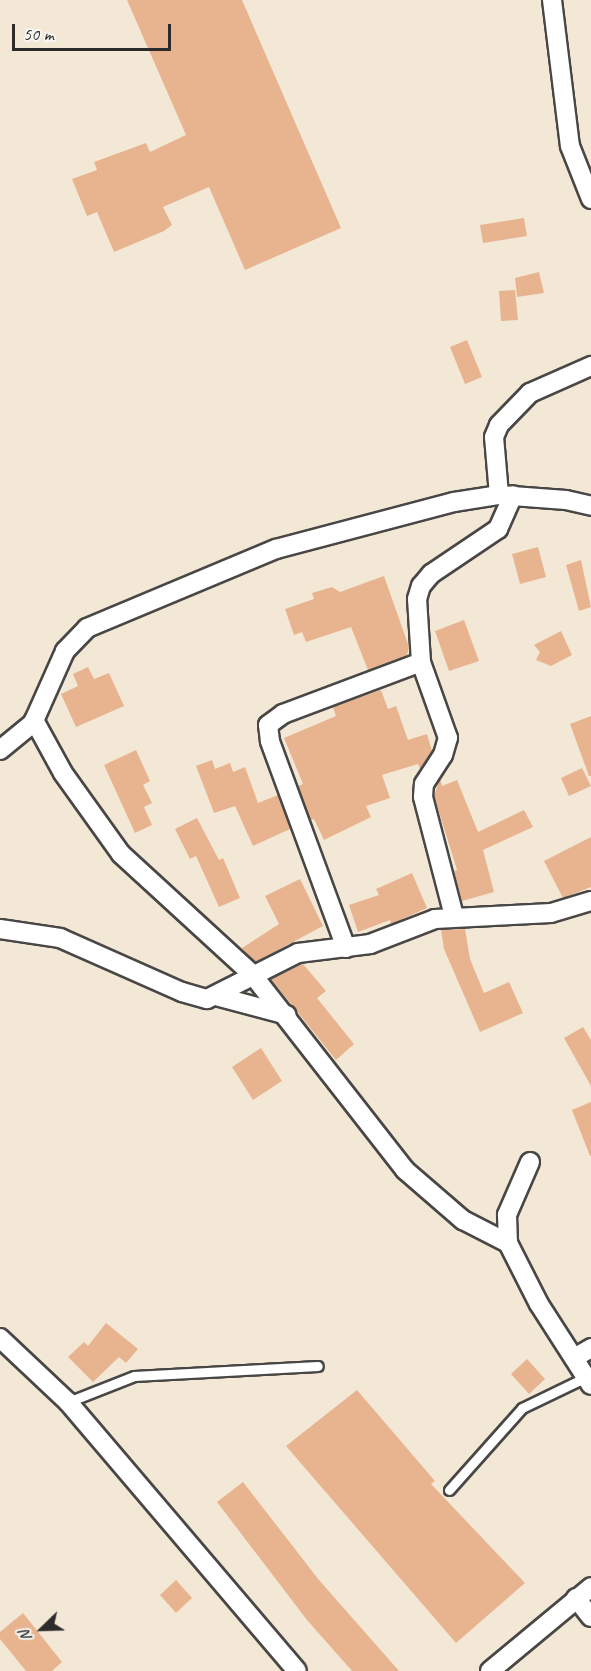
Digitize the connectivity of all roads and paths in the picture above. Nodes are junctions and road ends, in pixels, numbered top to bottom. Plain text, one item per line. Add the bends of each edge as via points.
1 (552, 0) edge
2 (591, 199) edge
3 (591, 366) edge
4 (506, 495) junction
5 (591, 506) edge
6 (421, 662) junction
7 (34, 720) junction
8 (0, 750) edge
9 (591, 901) edge
10 (454, 916) junction
11 (0, 929) edge
12 (346, 948) junction
13 (252, 974) junction
14 (216, 996) junction
15 (287, 1015) junction
16 (530, 1162) dead end
17 (508, 1243) junction
18 (0, 1338) edge
19 (591, 1348) edge
20 (574, 1358) junction
21 (318, 1366) dead end
22 (588, 1381) edge
23 (68, 1402) junction
24 (449, 1490) dead end
25 (591, 1587) edge
26 (576, 1598) junction
27 (591, 1617) edge
28 (297, 1671) edge
29 (490, 1671) edge

1 - 2 street via 570,146
3 - 4 street via 530,393 499,425 494,437
4 - 5 street
4 - 6 street via 498,529 431,574 421,586 417,599
4 - 7 street via 454,502 276,549 87,628 65,651
6 - 10 street via 448,738 447,747 424,784 423,797
6 - 12 street via 283,714 268,725 270,741
7 - 8 street
7 - 13 street via 63,773 121,854
9 - 10 street via 551,913
10 - 12 street
11 - 14 street via 43,933 193,997
12 - 13 street via 298,953
13 - 14 street
13 - 15 street
14 - 15 street
15 - 17 street via 405,1170 463,1220
16 - 17 street via 507,1215
17 - 20 street
18 - 23 street
19 - 20 street
20 - 22 street
21 - 23 lane via 134,1376
22 - 24 lane via 522,1408
23 - 28 street
25 - 26 street
26 - 27 street
26 - 29 street

